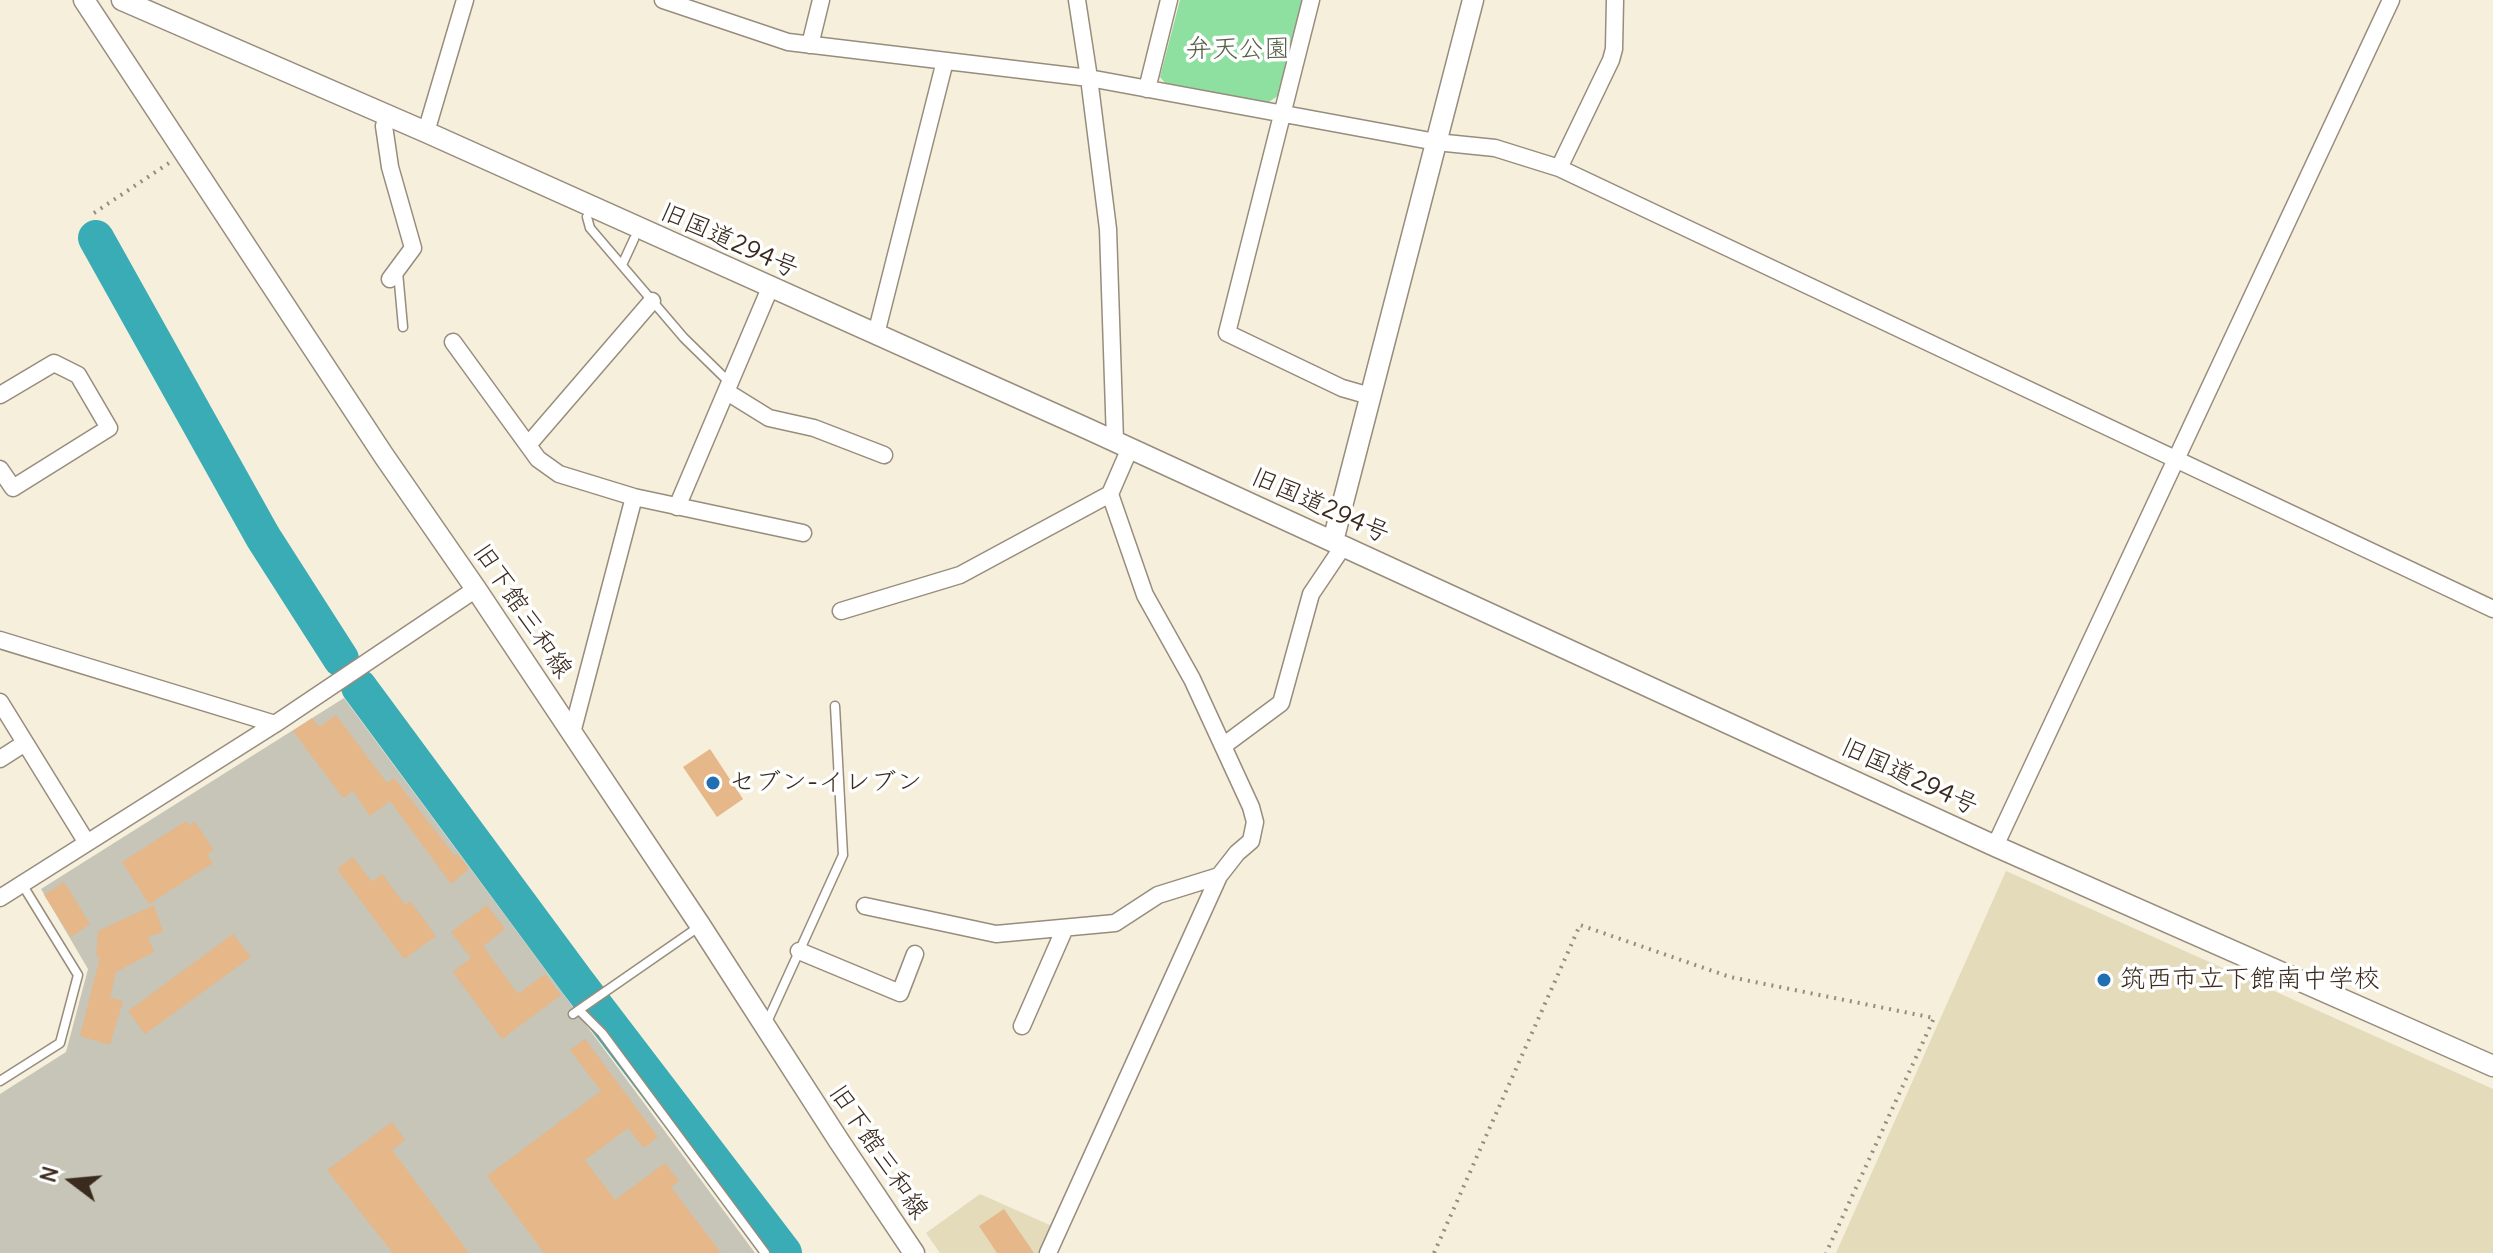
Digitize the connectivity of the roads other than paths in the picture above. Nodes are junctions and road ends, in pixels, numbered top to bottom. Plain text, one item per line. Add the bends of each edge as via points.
1 (84, 0) edge
2 (122, 0) edge
3 (465, 0) edge
4 (663, 0) edge
5 (821, 0) edge
6 (1077, 0) edge
7 (1169, 0) edge
8 (1311, 0) edge
9 (1473, 0) edge
10 (1615, 0) edge
11 (2391, 0) edge
12 (810, 45) junction
13 (945, 61) junction
14 (1089, 78) junction
15 (1147, 89) junction
16 (1282, 114) junction
17 (387, 115) junction
18 (426, 132) junction
19 (1436, 142) junction
20 (1559, 168) junction
21 (587, 217) dead end
22 (634, 239) dead end
23 (622, 265) junction
24 (394, 273) joint
25 (770, 288) junction
26 (652, 301) junction
27 (403, 327) dead end
28 (876, 334) junction
29 (453, 342) dead end
30 (729, 388) junction
31 (0, 395) edge
32 (1370, 396) junction
33 (1122, 444) junction
34 (528, 445) junction
35 (884, 455) dead end
36 (2175, 460) junction
37 (0, 469) edge
38 (1110, 494) junction
39 (634, 497) junction
40 (677, 507) junction
41 (803, 533) dead end
42 (1338, 543) junction
43 (476, 589) junction
44 (2493, 609) edge
45 (841, 611) dead end
46 (0, 640) edge
47 (0, 702) edge
48 (835, 706) dead end
49 (275, 724) junction
50 (572, 733) junction
51 (25, 743) junction
52 (1223, 746) junction
53 (0, 759) edge
54 (87, 843) junction
55 (1995, 846) junction
56 (1219, 876) junction
57 (22, 884) junction
58 (0, 898) edge
59 (865, 906) dead end
60 (700, 925) junction
61 (1065, 928) junction
62 (799, 951) junction
63 (915, 954) dead end
64 (765, 1026) junction
65 (1022, 1026) dead end
66 (2493, 1066) edge
67 (0, 1081) edge
68 (765, 1253) edge
69 (914, 1253) edge
70 (1048, 1253) edge

1 - 43 street, 旧下館三和線
2 - 17 street, 旧国道294号
3 - 18 street
4 - 12 street
5 - 12 street
6 - 14 street
7 - 15 street
8 - 16 street
9 - 19 street
10 - 20 street via 1614,49
11 - 36 street
12 - 13 street
13 - 14 street
13 - 28 street
14 - 15 street
14 - 33 street via 1108,229
15 - 16 street
16 - 19 street
16 - 32 street via 1227,333
17 - 18 street, 旧国道294号
17 - 24 street via 390,167 413,248
18 - 25 street, 旧国道294号
19 - 20 street via 1495,148
19 - 32 street
20 - 36 street
21 - 23 lane via 590,228
22 - 23 lane
23 - 26 lane
24 - 27 lane
25 - 28 street, 旧国道294号
25 - 30 street
26 - 30 lane
26 - 34 street
28 - 33 street, 旧国道294号
29 - 34 street
30 - 35 street via 769,418 814,428
30 - 40 street
31 - 37 street via 54,363 78,375 109,428 13,488
32 - 42 street
33 - 38 street
33 - 42 street, 旧国道294号
34 - 39 street via 559,474
36 - 44 street
36 - 55 street
38 - 45 street via 960,575
38 - 52 street via 1145,595
39 - 40 street
39 - 50 street
40 - 41 street
42 - 52 street via 1311,594 1281,703
42 - 55 street, 旧国道294号
43 - 49 street
43 - 50 street, 旧下館三和線
46 - 49 street
47 - 51 street
48 - 62 lane via 843,855
49 - 54 street
50 - 60 street, 旧下館三和線
51 - 53 street
51 - 54 street
52 - 56 street via 1255,822 1251,841
54 - 57 street
55 - 66 street, 旧国道294号
56 - 61 street via 1158,895 1115,923
56 - 70 street
57 - 58 street
57 - 67 lane via 78,975 60,1043
59 - 61 street via 996,934
60 - 64 street, 旧下館三和線
60 - 68 lane via 579,1010 602,1033
61 - 65 street
62 - 63 street via 900,993
62 - 64 lane
64 - 69 street, 旧下館三和線

